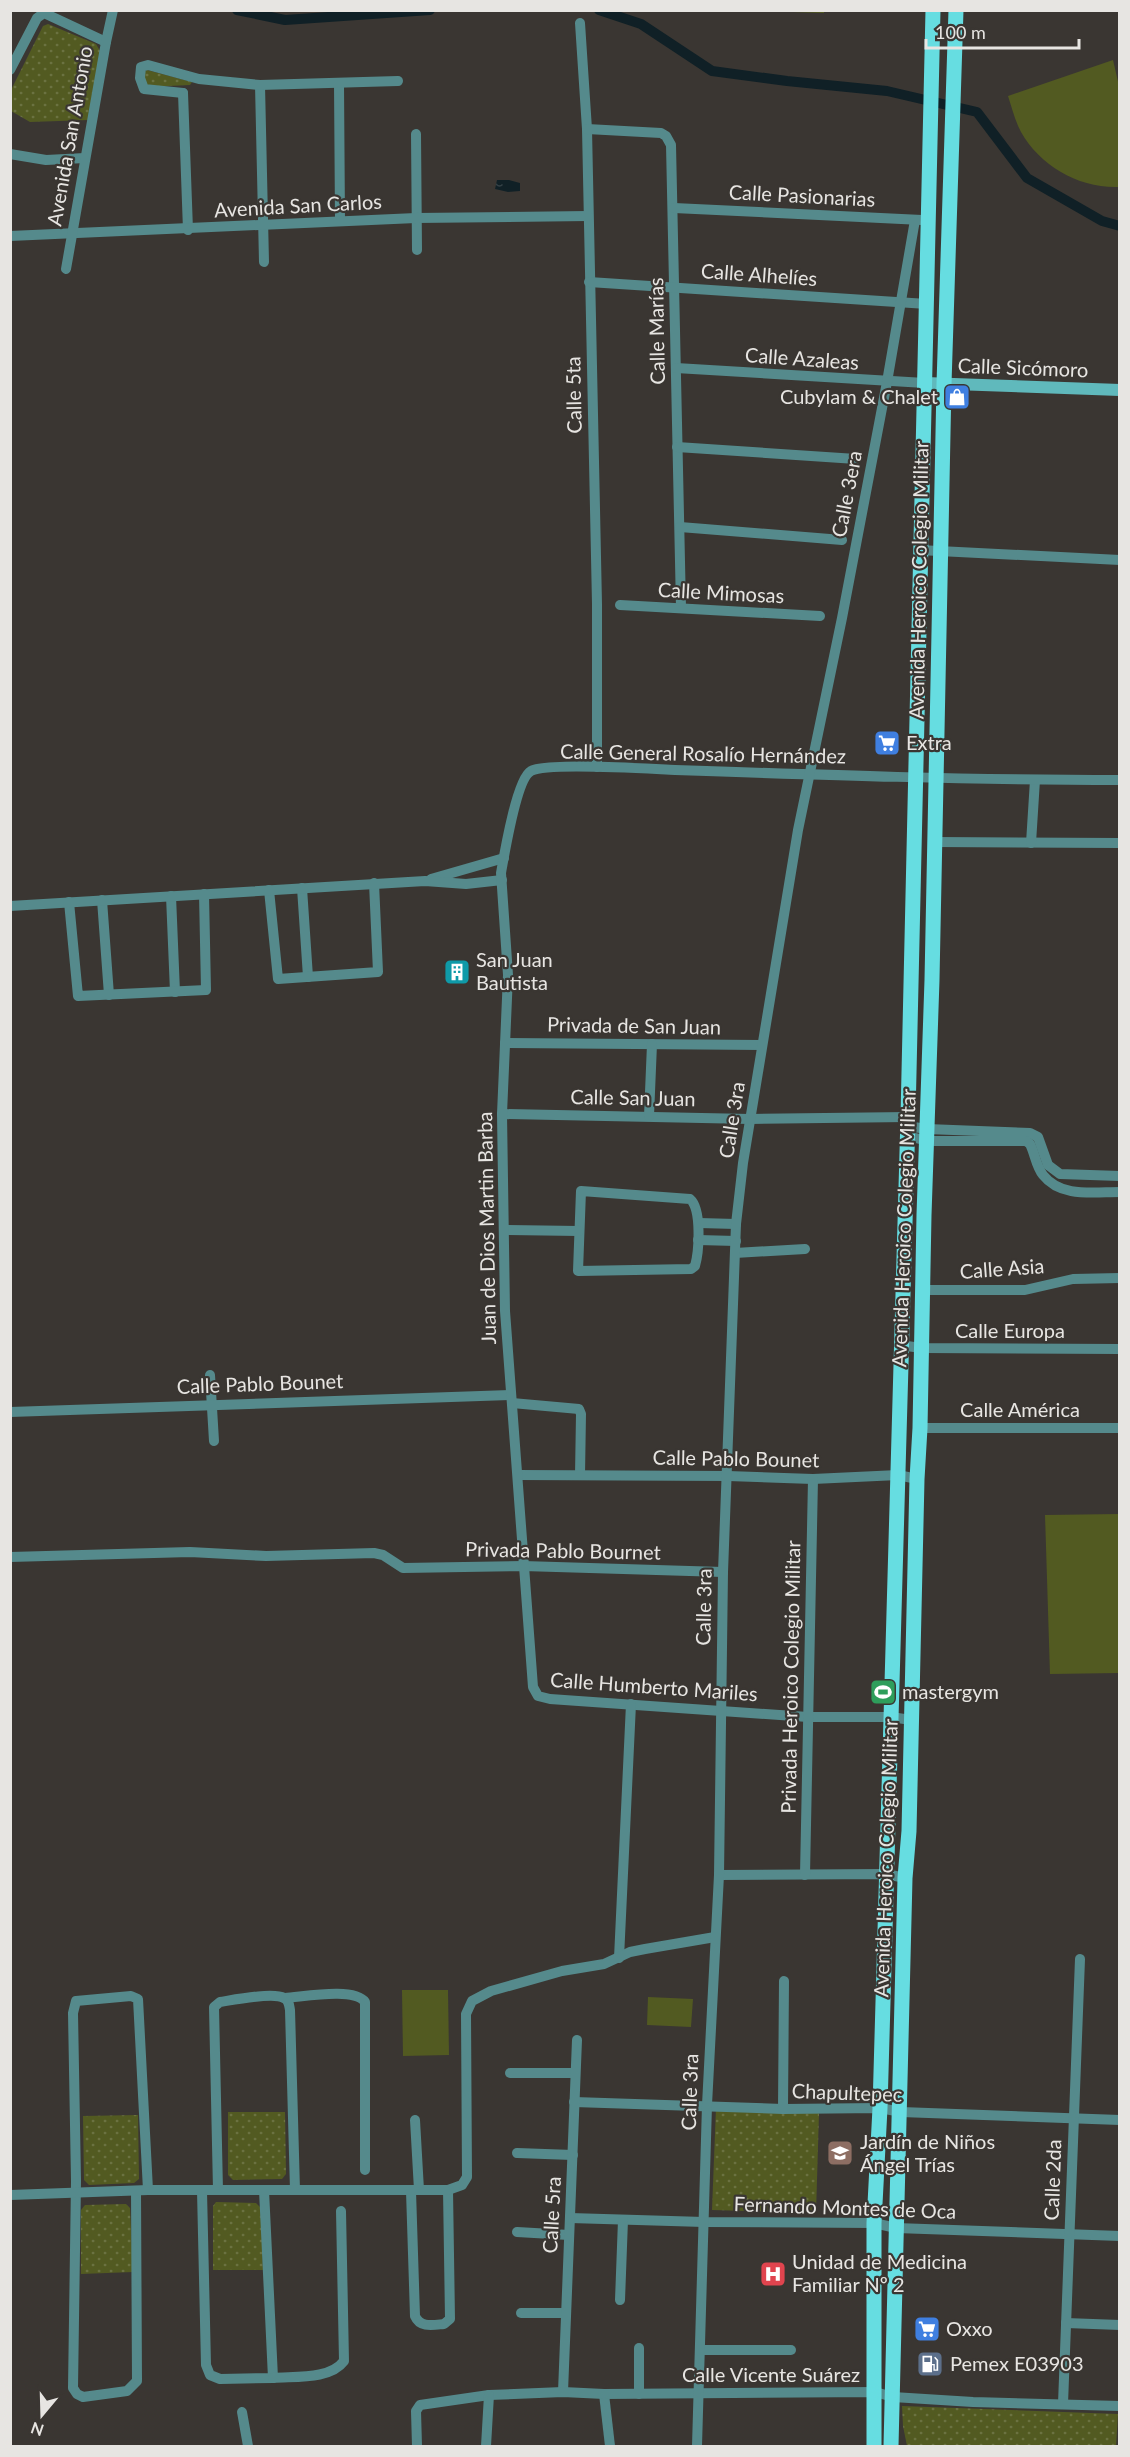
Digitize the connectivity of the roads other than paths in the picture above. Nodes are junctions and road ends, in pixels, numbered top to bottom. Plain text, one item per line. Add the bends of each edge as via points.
1 (113, 10) edge
2 (933, 10) edge
3 (956, 10) edge
4 (580, 23) dead end
5 (106, 42) junction
6 (10, 70) edge
7 (199, 79) junction
8 (398, 81) dead end
9 (339, 84) junction
10 (260, 85) junction
11 (183, 93) junction
12 (587, 129) junction
13 (416, 134) dead end
14 (10, 154) edge
15 (85, 158) junction
16 (674, 208) junction
17 (588, 216) junction
18 (416, 218) junction
19 (921, 220) junction
20 (340, 221) junction
21 (263, 225) junction
22 (188, 230) junction
23 (70, 235) junction
24 (10, 236) edge
25 (417, 250) dead end
26 (264, 262) dead end
27 (66, 269) dead end
28 (589, 282) junction
29 (674, 288) junction
30 (900, 303) junction
31 (927, 304) junction
32 (676, 368) junction
33 (887, 382) junction
34 (925, 383) junction
35 (944, 384) junction
36 (1119, 390) edge
37 (677, 447) junction
38 (856, 459) dead end
39 (680, 527) junction
40 (842, 540) dead end
41 (920, 550) junction
42 (940, 552) junction
43 (1119, 560) edge
44 (620, 605) dead end
45 (681, 608) junction
46 (820, 616) dead end
47 (597, 767) junction
48 (538, 768) joint
49 (810, 775) junction
50 (916, 777) junction
51 (935, 778) junction
52 (1035, 780) junction
53 (1119, 780) edge
54 (935, 842) junction
55 (1031, 843) junction
56 (1119, 843) edge
57 (504, 858) junction
58 (502, 880) junction
59 (425, 881) junction
60 (374, 884) junction
61 (302, 888) junction
62 (269, 890) junction
63 (204, 894) junction
64 (171, 896) junction
65 (102, 900) junction
66 (69, 902) junction
67 (10, 906) edge
68 (308, 977) junction
69 (175, 992) junction
70 (109, 994) junction
71 (505, 1042) junction
72 (652, 1044) junction
73 (762, 1045) junction
74 (502, 1114) junction
75 (649, 1116) junction
76 (750, 1119) junction
77 (907, 1126) junction
78 (927, 1135) junction
79 (1052, 1176) junction
80 (1119, 1176) edge
81 (1119, 1192) edge
82 (699, 1223) junction
83 (736, 1224) junction
84 (504, 1230) junction
85 (579, 1231) junction
86 (698, 1240) junction
87 (736, 1241) junction
88 (805, 1249) dead end
89 (735, 1253) junction
90 (1119, 1278) edge
91 (923, 1290) junction
92 (900, 1345) junction
93 (921, 1348) junction
94 (1119, 1349) edge
95 (210, 1375) dead end
96 (511, 1399) junction
97 (212, 1404) junction
98 (10, 1412) edge
99 (920, 1428) junction
100 (1119, 1428) edge
101 (214, 1442) dead end
102 (518, 1475) junction
103 (580, 1475) junction
104 (898, 1475) junction
105 (728, 1476) junction
106 (813, 1479) junction
107 (917, 1479) junction
108 (10, 1557) edge
109 (523, 1566) junction
110 (723, 1572) junction
111 (538, 1696) joint
112 (631, 1704) junction
113 (720, 1710) junction
114 (808, 1717) junction
115 (891, 1717) junction
116 (911, 1720) junction
117 (886, 1874) junction
118 (719, 1875) junction
119 (805, 1875) junction
120 (905, 1878) junction
121 (715, 1937) junction
122 (619, 1958) junction
123 (1080, 1959) dead end
124 (784, 1981) dead end
125 (285, 1998) junction
126 (577, 2040) dead end
127 (510, 2073) dead end
128 (575, 2073) junction
129 (574, 2102) junction
130 (707, 2105) junction
131 (880, 2108) junction
132 (783, 2109) junction
133 (901, 2112) junction
134 (1073, 2118) junction
135 (415, 2120) dead end
136 (1119, 2120) edge
137 (517, 2153) dead end
138 (573, 2155) junction
139 (365, 2170) dead end
140 (142, 2190) junction
141 (218, 2190) junction
142 (264, 2190) junction
143 (295, 2190) junction
144 (448, 2190) junction
145 (202, 2191) junction
146 (415, 2191) junction
147 (75, 2193) junction
148 (10, 2195) edge
149 (341, 2211) dead end
150 (570, 2218) junction
151 (623, 2220) junction
152 (704, 2222) junction
153 (874, 2223) junction
154 (896, 2228) junction
155 (517, 2232) dead end
156 (1068, 2234) junction
157 (569, 2235) junction
158 (1119, 2235) edge
159 (620, 2300) dead end
160 (521, 2313) dead end
161 (566, 2313) junction
162 (1066, 2323) junction
163 (1119, 2325) edge
164 (639, 2348) dead end
165 (700, 2350) junction
166 (790, 2350) dead end
167 (273, 2378) junction
168 (563, 2392) junction
169 (875, 2392) junction
170 (699, 2393) junction
171 (489, 2394) junction
172 (604, 2394) junction
173 (639, 2394) junction
174 (893, 2397) junction
175 (1063, 2404) junction
176 (1119, 2406) edge
177 (242, 2412) dead end
178 (892, 2428) junction
179 (248, 2446) edge
180 (417, 2446) edge
181 (486, 2446) edge
182 (610, 2446) edge
183 (697, 2446) edge
184 (874, 2446) edge
185 (891, 2446) edge
186 (898, 2446) edge

1 - 5 street, Avenida San Antonio
2 - 19 main road, Avenida Heroico Colegio Militar via 929,134
3 - 35 main road, Avenida Heroico Colegio Militar
4 - 12 street, Calle 5ta
5 - 6 street via 49,14 40,15
5 - 15 street, Avenida San Antonio
7 - 10 street
7 - 11 street
7 - 11 street via 148,65 141,67 144,90
8 - 9 street
9 - 10 street
9 - 20 street
10 - 21 street
11 - 22 street
12 - 16 street, Calle Marías via 666,136 672,152
12 - 17 street, Calle 5ta
13 - 18 street
14 - 15 street via 46,160
15 - 23 street, Avenida San Antonio
16 - 19 street, Calle Pasionarias
16 - 29 street, Calle Marías
17 - 18 street, Avenida San Carlos
17 - 28 street, Calle 5ta
18 - 20 street, Avenida San Carlos
18 - 25 street
19 - 30 street, Calle 3era
19 - 31 main road, Avenida Heroico Colegio Militar
20 - 21 street, Avenida San Carlos
21 - 22 street, Avenida San Carlos
21 - 26 street
22 - 23 street, Avenida San Carlos
23 - 24 street, Avenida San Carlos
23 - 27 street, Avenida San Antonio
28 - 29 street, Calle Alhelíes
28 - 47 street, Calle 5ta
29 - 30 street, Calle Alhelíes
29 - 32 street, Calle Marías
30 - 31 street, Calle Alhelíes
30 - 33 street, Calle 3era
31 - 34 main road, Avenida Heroico Colegio Militar
32 - 33 street, Calle Azaleas
32 - 37 street, Calle Marías
33 - 34 street, Calle Azaleas
33 - 49 street, Calle 3era
34 - 35 street, Calle Sicómoro
34 - 41 main road, Avenida Heroico Colegio Militar
35 - 36 street, Calle Sicómoro
35 - 42 main road, Avenida Heroico Colegio Militar
37 - 38 street
37 - 39 street, Calle Marías
39 - 40 street
39 - 45 street, Calle Marías
41 - 42 street
41 - 50 main road, Avenida Heroico Colegio Militar
42 - 43 street
42 - 51 main road, Avenida Heroico Colegio Militar
44 - 45 street, Calle Mimosas
45 - 46 street, Calle Mimosas
47 - 48 street, Calle General Rosalío Hernández
47 - 49 street, Calle General Rosalío Hernández
48 - 57 street, Juan de Dios Martin Barba via 528,773 520,785
49 - 50 street, Calle General Rosalío Hernández
49 - 73 street, Calle 3ra
50 - 51 street, Calle General Rosalío Hernández
50 - 77 main road, Avenida Heroico Colegio Militar
51 - 52 street, Calle General Rosalío Hernández
51 - 54 main road, Avenida Heroico Colegio Militar
52 - 53 street, Calle General Rosalío Hernández
52 - 55 street
54 - 55 street
54 - 78 main road, Avenida Heroico Colegio Militar
55 - 56 street
57 - 58 street, Juan de Dios Martin Barba
57 - 59 street
58 - 59 street via 466,884
58 - 71 street, Juan de Dios Martin Barba via 508,975
59 - 60 street
60 - 61 street
60 - 68 street via 378,972
61 - 62 street
61 - 68 street
62 - 63 street
62 - 68 street via 278,979
63 - 64 street
63 - 69 street via 207,990
64 - 65 street
64 - 69 street
65 - 66 street
65 - 70 street
66 - 67 street
66 - 70 street via 78,996
69 - 70 street
71 - 72 street, Privada de San Juan
71 - 74 street, Juan de Dios Martin Barba
72 - 73 street, Privada de San Juan
72 - 75 street
73 - 76 street, Calle 3ra
74 - 75 street, Calle San Juan
74 - 84 street, Juan de Dios Martin Barba
75 - 76 street, Calle San Juan
76 - 77 street, Calle San Juan
76 - 83 street, Calle 3ra
77 - 78 street, Calle San Juan
77 - 92 main road, Avenida Heroico Colegio Militar
78 - 79 street, Calle San Juan via 1026,1141 1043,1174
78 - 91 main road, Avenida Heroico Colegio Militar
79 - 80 street
79 - 81 street via 1055,1186 1069,1192
82 - 83 street
82 - 85 street via 694,1203 688,1198 581,1191
82 - 86 street
83 - 87 street, Calle 3ra
84 - 85 street
84 - 96 street, Juan de Dios Martin Barba
85 - 86 street via 578,1271 691,1269 696,1265
86 - 87 street
87 - 89 street, Calle 3ra
88 - 89 street
89 - 105 street, Calle 3ra
90 - 91 street, Calle Asia via 1073,1279 1024,1290
91 - 93 main road, Avenida Heroico Colegio Militar
92 - 93 street, Calle Europa
92 - 104 main road, Avenida Heroico Colegio Militar
93 - 94 street, Calle Europa
93 - 99 main road, Avenida Heroico Colegio Militar
95 - 97 street
96 - 97 street, Calle Pablo Bounet
96 - 102 street, Juan de Dios Martin Barba
96 - 103 street, Calle Pablo Bounet via 579,1409
97 - 98 street, Calle Pablo Bounet
97 - 101 street
99 - 100 street, Calle América
99 - 107 main road, Avenida Heroico Colegio Militar
102 - 103 street, Calle Pablo Bounet
102 - 109 street, Juan de Dios Martin Barba
103 - 105 street, Calle Pablo Bounet
104 - 106 street, Calle Pablo Bounet
104 - 107 street, Calle Pablo Bounet
104 - 115 main road, Avenida Heroico Colegio Militar
105 - 106 street, Calle Pablo Bounet
105 - 110 street, Calle 3ra
106 - 114 street, Privada Heroico Colegio Militar
107 - 116 main road, Avenida Heroico Colegio Militar
108 - 109 street, Privada Pablo Bournet via 190,1552 266,1556 374,1553 403,1568
109 - 110 street, Privada Pablo Bournet
109 - 111 street, Juan de Dios Martin Barba via 533,1687
110 - 113 street, Calle 3ra
111 - 112 street, Calle Humberto Mariles
112 - 113 street, Calle Humberto Mariles
112 - 122 street
113 - 114 street, Calle Humberto Mariles
113 - 118 street, Calle 3ra
114 - 115 street, Calle Humberto Mariles
114 - 119 street, Privada Heroico Colegio Militar
115 - 116 street, Calle Humberto Mariles
115 - 117 main road, Avenida Heroico Colegio Militar
116 - 120 main road, Avenida Heroico Colegio Militar
117 - 119 street
117 - 120 street
117 - 131 main road, Avenida Heroico Colegio Militar
118 - 119 street
118 - 121 street, Calle 3ra
120 - 133 main road, Avenida Heroico Colegio Militar
121 - 122 street via 661,1945
121 - 130 street, Calle 3ra
122 - 144 street via 491,1991 468,2006 467,2176 462,2185
123 - 134 street, Calle 2da
124 - 132 street
125 - 139 street via 344,1994 365,2002
125 - 141 street via 224,2001 214,2007
125 - 143 street via 290,2010
126 - 128 street, Calle 5ra
127 - 128 street
128 - 129 street, Calle 5ra
129 - 130 street, Chapultepec
129 - 138 street, Calle 5ra
130 - 132 street, Chapultepec
130 - 152 street, Calle 3ra
131 - 132 street, Chapultepec
131 - 133 street, Chapultepec
131 - 153 main road, Avenida Heroico Colegio Militar
133 - 134 street, Chapultepec
133 - 154 main road, Avenida Heroico Colegio Militar
134 - 136 street, Chapultepec
134 - 156 street, Calle 2da
135 - 146 street
137 - 138 street
138 - 150 street, Calle 5ra
140 - 145 street
140 - 147 street
140 - 147 street via 140,2009 138,1999 132,1996 76,2001 73,2007
140 - 147 street via 137,2382 127,2391 83,2397 73,2388
141 - 142 street
141 - 145 street
142 - 143 street
142 - 167 street
143 - 146 street
144 - 146 street
144 - 146 street via 450,2319 444,2325 423,2325 415,2316
145 - 167 street via 208,2371 220,2379
147 - 148 street
149 - 167 street via 344,2361 338,2368 321,2373
150 - 151 street, Fernando Montes de Oca
150 - 157 street, Calle 5ra
151 - 152 street, Fernando Montes de Oca
151 - 159 street
152 - 153 street, Fernando Montes de Oca
152 - 165 street, Calle 3ra
153 - 154 street, Fernando Montes de Oca
153 - 169 main road, Avenida Heroico Colegio Militar
154 - 156 street, Fernando Montes de Oca
154 - 174 main road, Avenida Heroico Colegio Militar
155 - 157 street
156 - 158 street, Fernando Montes de Oca
156 - 162 street, Calle 2da
157 - 161 street, Calle 5ra
160 - 161 street
161 - 168 street, Calle 5ra
162 - 163 street
162 - 175 street, Calle 2da
164 - 173 street
165 - 166 street
165 - 170 street, Calle 3ra
168 - 171 street, Calle Vicente Suárez
168 - 172 street, Calle Vicente Suárez
169 - 170 street, Calle Vicente Suárez
169 - 174 street, Calle Vicente Suárez
169 - 184 main road, Avenida Heroico Colegio Militar
170 - 173 street, Calle Vicente Suárez
170 - 183 street, Calle 3ra
171 - 180 street, Calle Vicente Suárez via 423,2403 416,2411
171 - 181 street
172 - 173 street, Calle Vicente Suárez
172 - 182 street
174 - 175 street, Calle Vicente Suárez
174 - 178 main road, Avenida Heroico Colegio Militar
175 - 176 street, Calle Vicente Suárez
177 - 179 street
178 - 185 main road, Avenida Heroico Colegio Militar
178 - 186 main road

